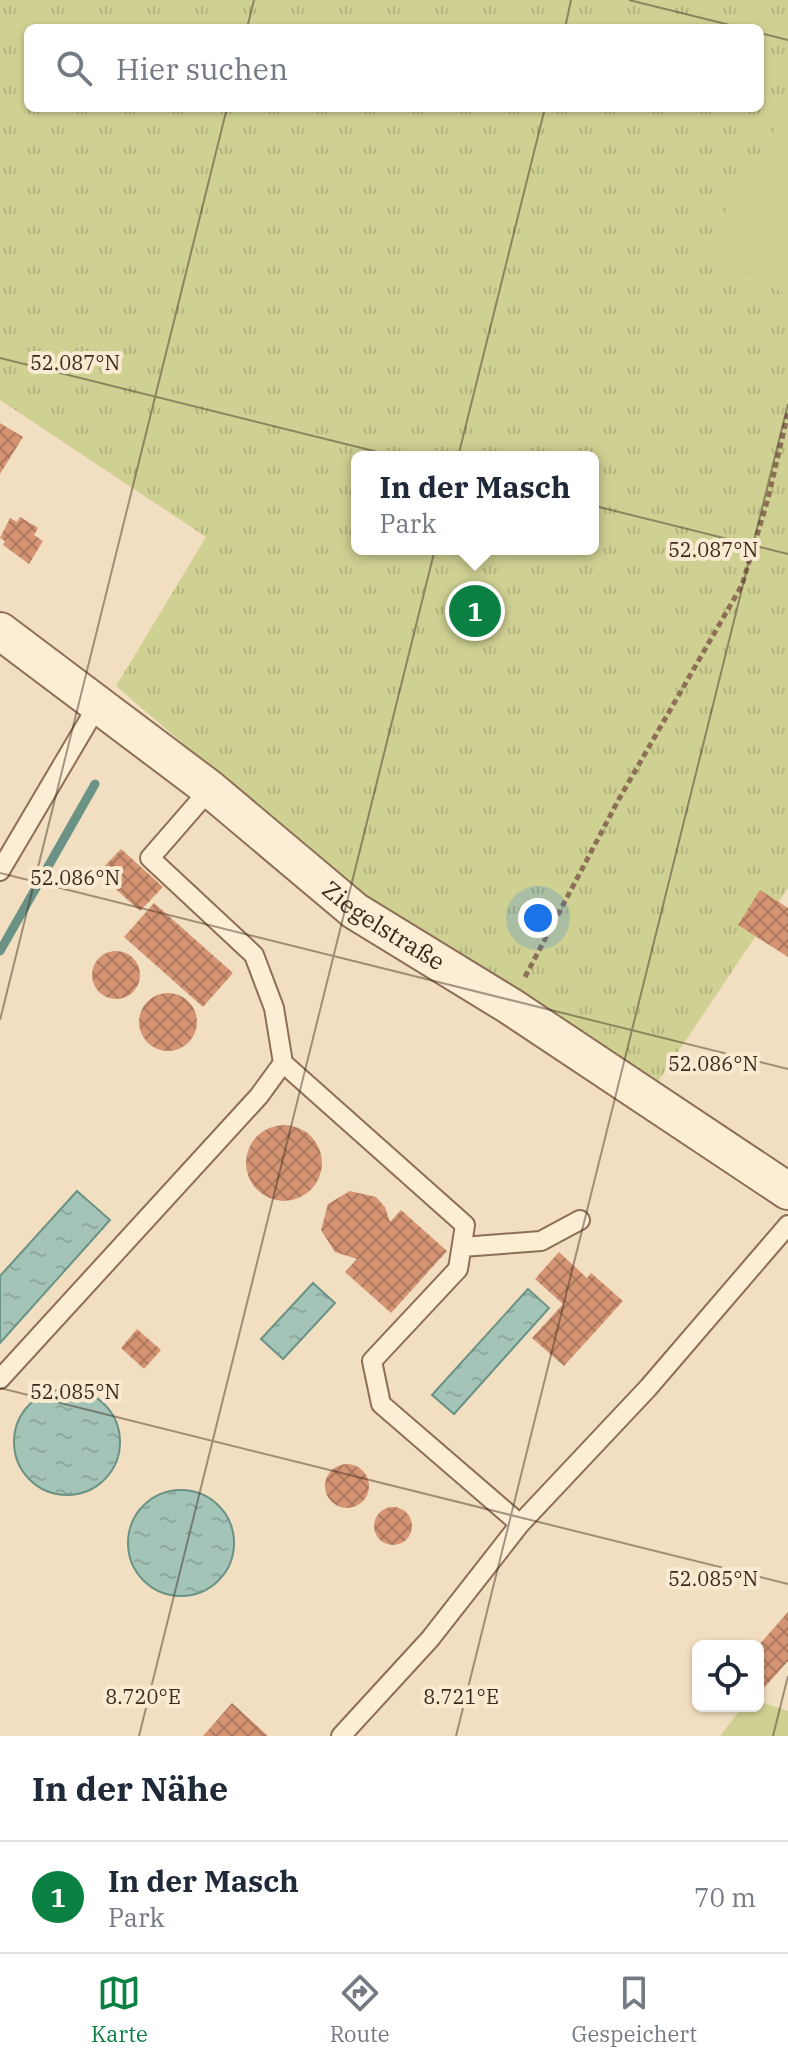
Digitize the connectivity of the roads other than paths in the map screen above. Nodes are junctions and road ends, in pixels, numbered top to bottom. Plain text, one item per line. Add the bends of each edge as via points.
1 (0, 631) edge
2 (99, 703) junction
3 (210, 789) junction
4 (0, 871) edge
5 (283, 1063) junction
6 (788, 1191) edge
7 (580, 1220) dead end
8 (788, 1225) edge
9 (462, 1247) junction
10 (0, 1379) edge
11 (520, 1524) junction
12 (341, 1736) edge

1 - 2 street, Ziegelstraße
2 - 3 street, Ziegelstraße
2 - 4 lane
3 - 5 lane via 150,858 254,955 274,1008
3 - 6 street, Ziegelstraße via 355,911 510,1006
5 - 9 lane via 465,1225
5 - 10 lane via 259,1096
7 - 9 lane via 541,1241
8 - 11 lane via 648,1388
9 - 11 lane via 458,1269 372,1361 378,1390 381,1404
11 - 12 lane via 430,1639

